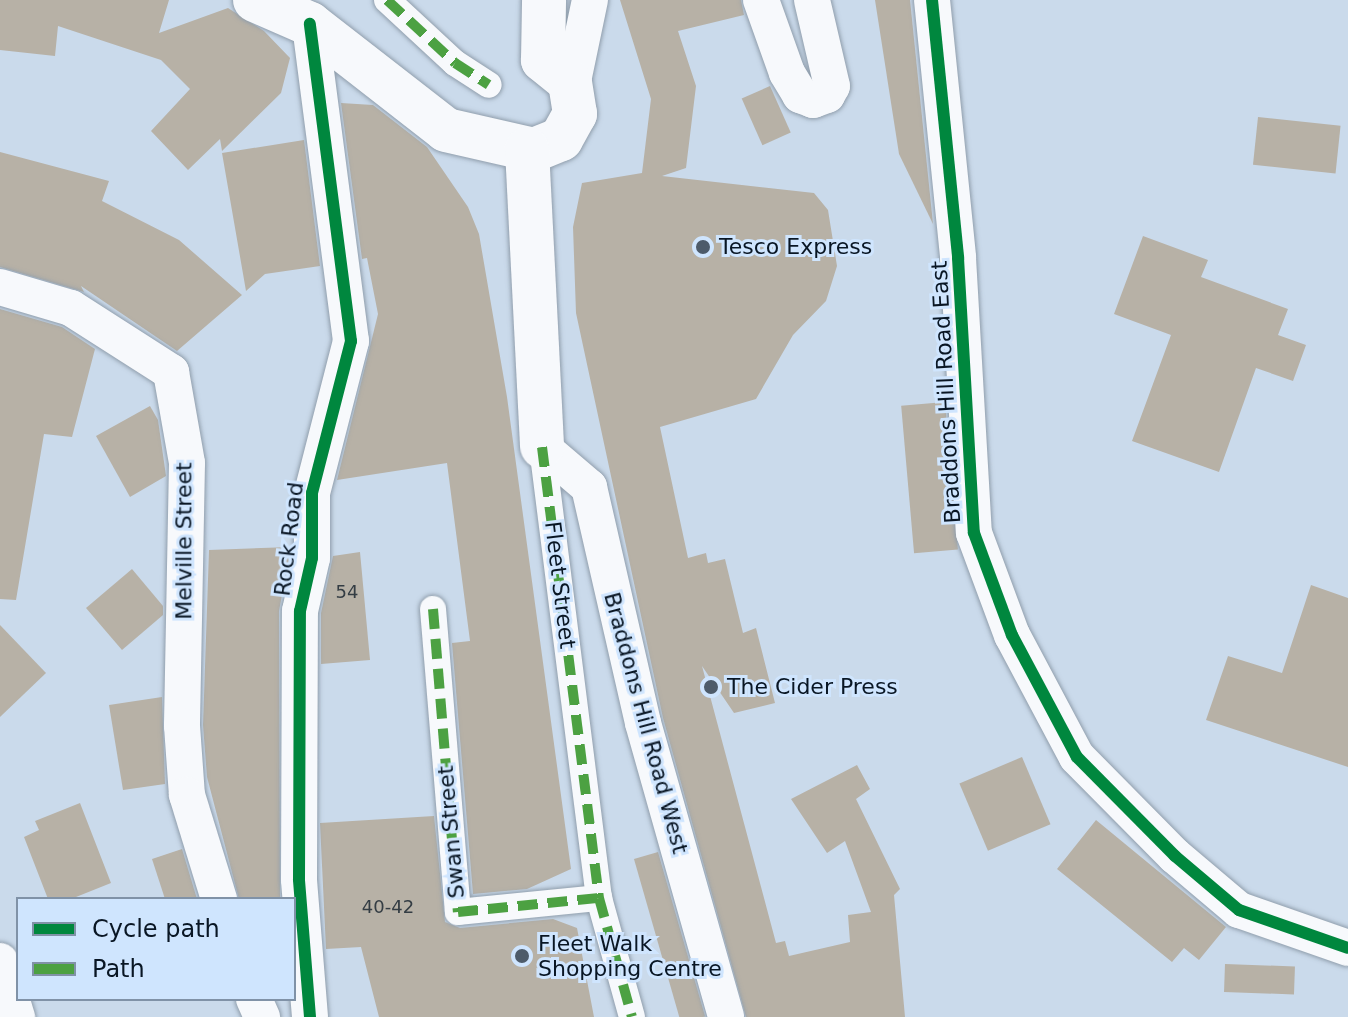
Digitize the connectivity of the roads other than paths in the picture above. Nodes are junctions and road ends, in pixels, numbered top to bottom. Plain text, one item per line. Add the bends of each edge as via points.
1 (255, 0) edge
2 (387, 0) edge
3 (544, 0) edge
4 (590, 0) edge
5 (761, 0) edge
6 (812, 0) edge
7 (932, 0) edge
8 (310, 24) junction
9 (551, 68) junction
10 (489, 85) dead end
11 (521, 148) junction
12 (0, 287) edge
13 (542, 447) junction
14 (433, 609) dead end
15 (218, 897) edge
16 (599, 898) junction
17 (1348, 948) edge
18 (0, 961) edge
19 (17, 1017) edge
20 (310, 1017) edge
21 (632, 1017) edge
22 (726, 1017) edge

1 - 8 street
2 - 10 street via 455,63
3 - 9 street
4 - 9 street
5 - 6 street via 787,73 800,95 813,100 827,95 832,86
7 - 17 street, Braddons Hill Road East via 958,258 974,533 1012,635 1077,757 1175,856 1239,910
8 - 11 street via 446,130
8 - 20 street, Rock Road via 351,341 312,493 312,558 300,611 299,879
9 - 11 street via 575,114 568,130 547,147
11 - 13 street, Fleet Street
12 - 15 street, Melville Street via 71,308 171,372 187,463 182,726 187,795
13 - 16 street, Fleet Street
13 - 22 street, Braddons Hill Road West via 589,487 643,723
14 - 16 street, Swan Street via 458,912
16 - 21 street, Fleet Street
18 - 19 street

